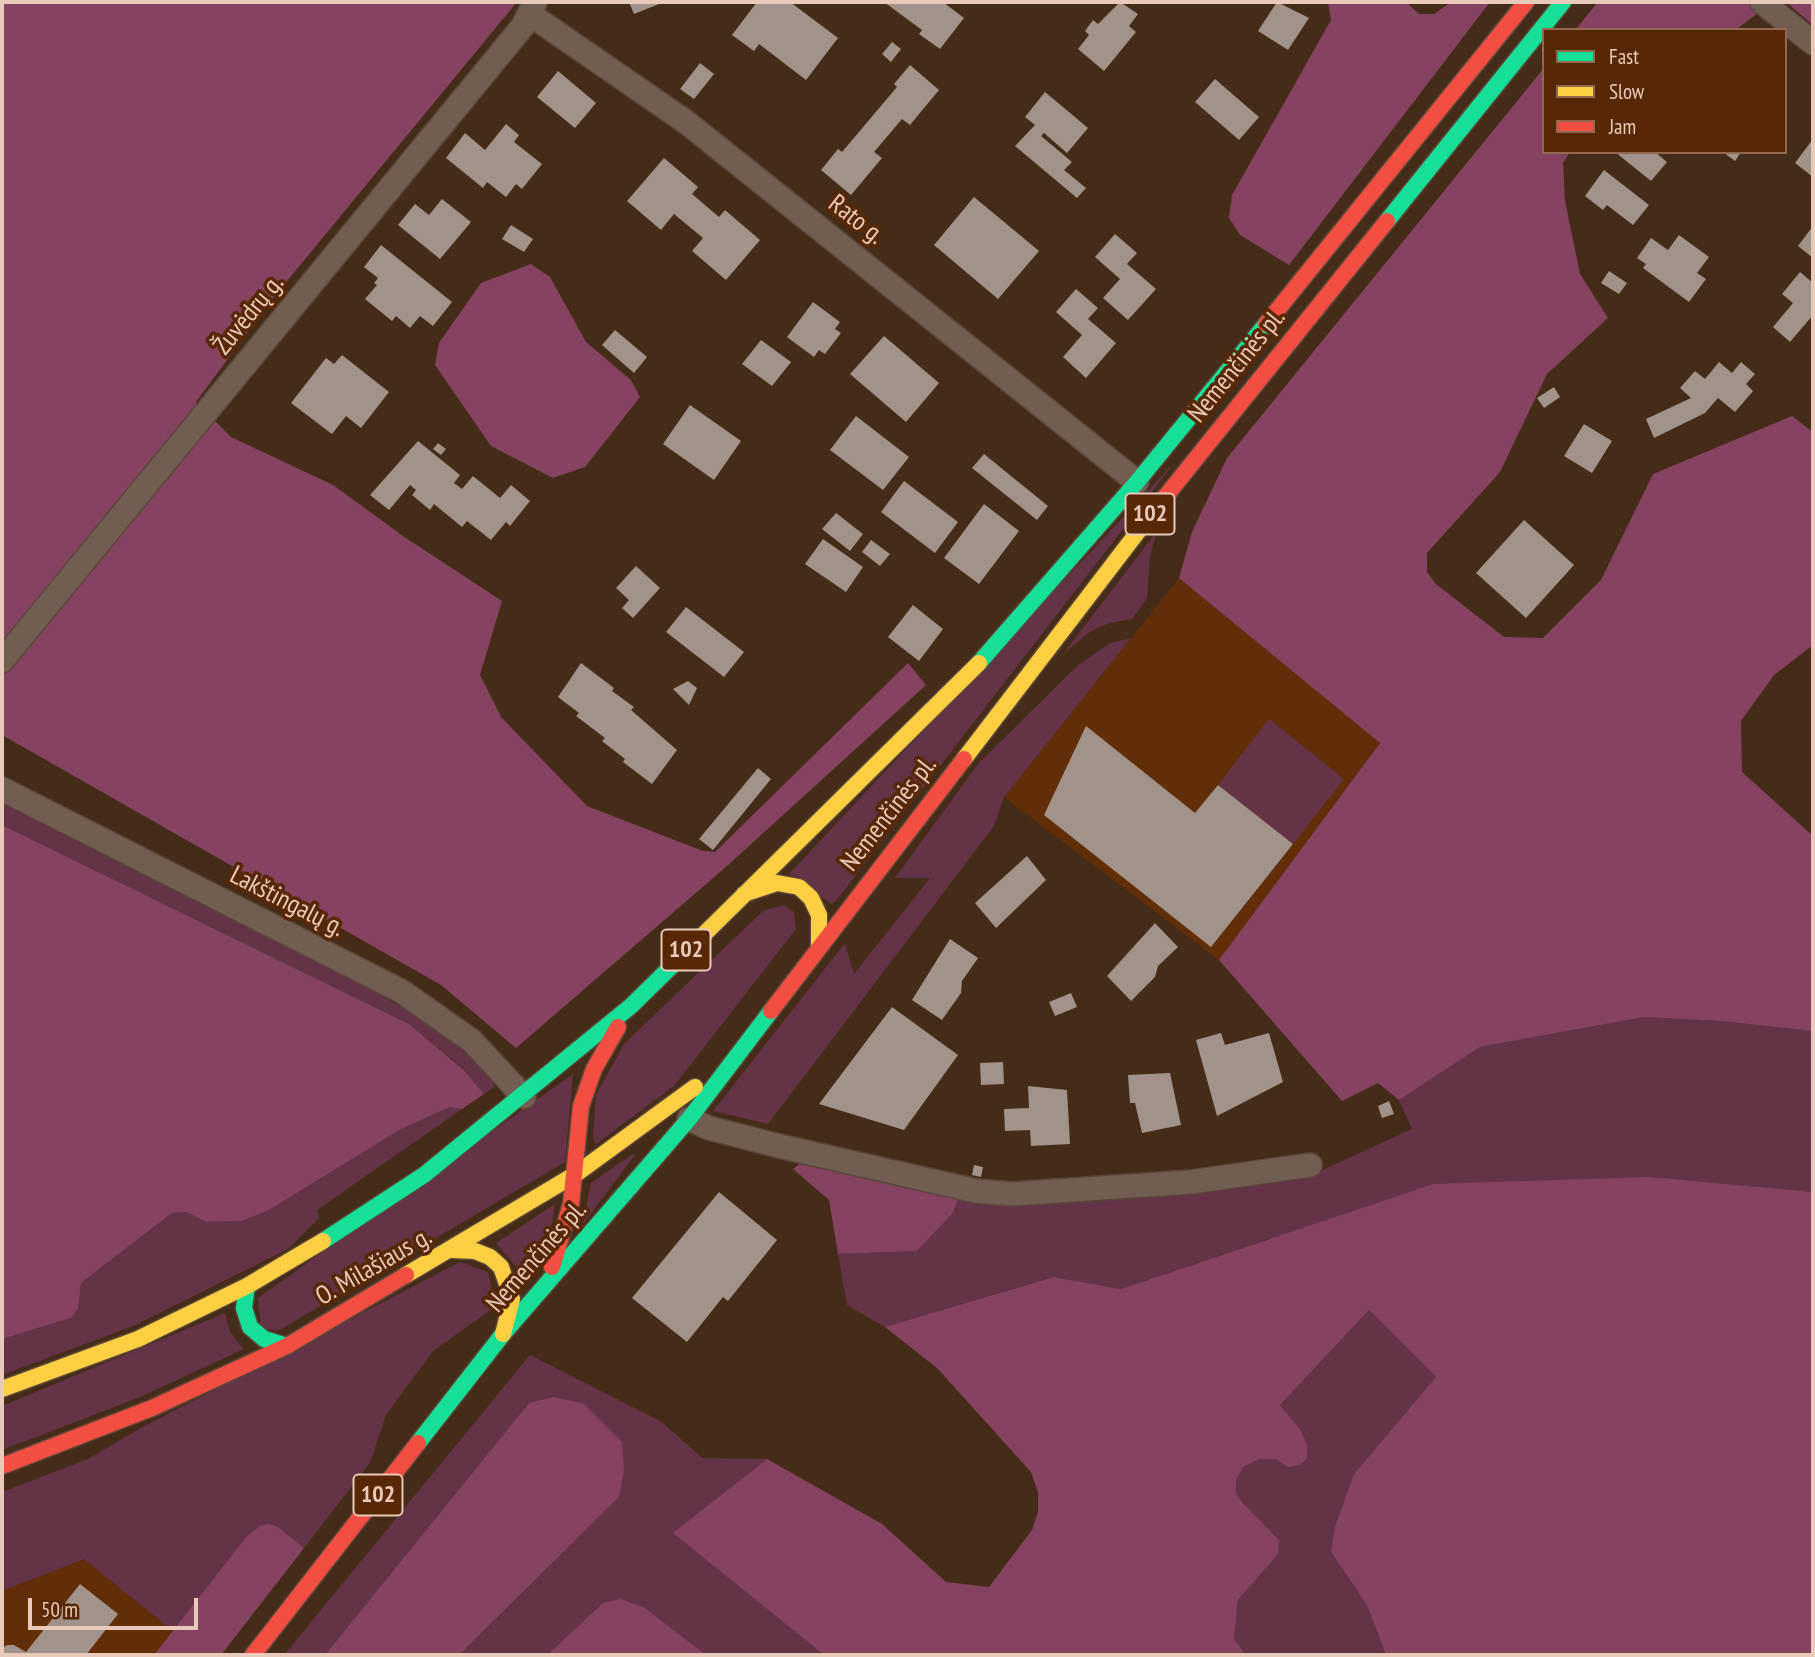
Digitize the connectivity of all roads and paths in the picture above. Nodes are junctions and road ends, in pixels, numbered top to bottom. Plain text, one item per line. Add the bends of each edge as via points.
1 (1526, 2) edge
2 (1563, 2) edge
3 (1762, 2) edge
4 (533, 8) edge
5 (1542, 28) edge
6 (1542, 28) edge
7 (1813, 43) edge
8 (1137, 482) junction
9 (2, 661) edge
10 (2, 789) edge
11 (742, 895) junction
12 (819, 946) junction
13 (631, 1006) junction
14 (738, 1051) junction
15 (524, 1097) junction
16 (689, 1119) junction
17 (1310, 1166) dead end
18 (576, 1174) junction
19 (452, 1250) junction
20 (548, 1280) junction
21 (247, 1286) junction
22 (503, 1334) junction
23 (287, 1346) junction
24 (2, 1389) edge
25 (2, 1466) edge
26 (253, 1655) edge

1 - 8 main road, Nemenčinės pl. / 102
2 - 6 main road, Nemenčinės pl. / 102
3 - 7 street
4 - 8 street, Rato g. via 686,122
4 - 9 street, Žuvėdrų g.
5 - 12 main road, Nemenčinės pl. / 102 via 1140,528
8 - 11 main road, Nemenčinės pl. / 102 via 997,645
10 - 15 street, Lakštingalų g. via 401,991 472,1041
11 - 12 main road via 777,883 799,887 819,915
11 - 13 main road, Nemenčinės pl. / 102
12 - 14 main road, Nemenčinės pl. / 102
13 - 15 main road, O. Milašiaus g.
13 - 18 main road, 102 via 594,1069 581,1106
14 - 16 main road, Nemenčinės pl. / 102
14 - 18 main road, O. Milašiaus g. via 665,1111
15 - 21 main road, O. Milašiaus g. via 424,1175 343,1230
16 - 17 street via 779,1146 1000,1193 1191,1182
16 - 20 main road, Nemenčinės pl. / 102
18 - 19 main road, O. Milašiaus g.
18 - 20 main road, 102
19 - 22 main road via 475,1251 501,1267 512,1299
19 - 23 main road, O. Milašiaus g.
20 - 22 main road, Nemenčinės pl. / 102
21 - 23 main road via 244,1308 250,1327 264,1339
21 - 24 main road, O. Milašiaus g. via 138,1339
22 - 26 main road, Nemenčinės pl. / 102
23 - 25 main road, O. Milašiaus g. via 152,1408

